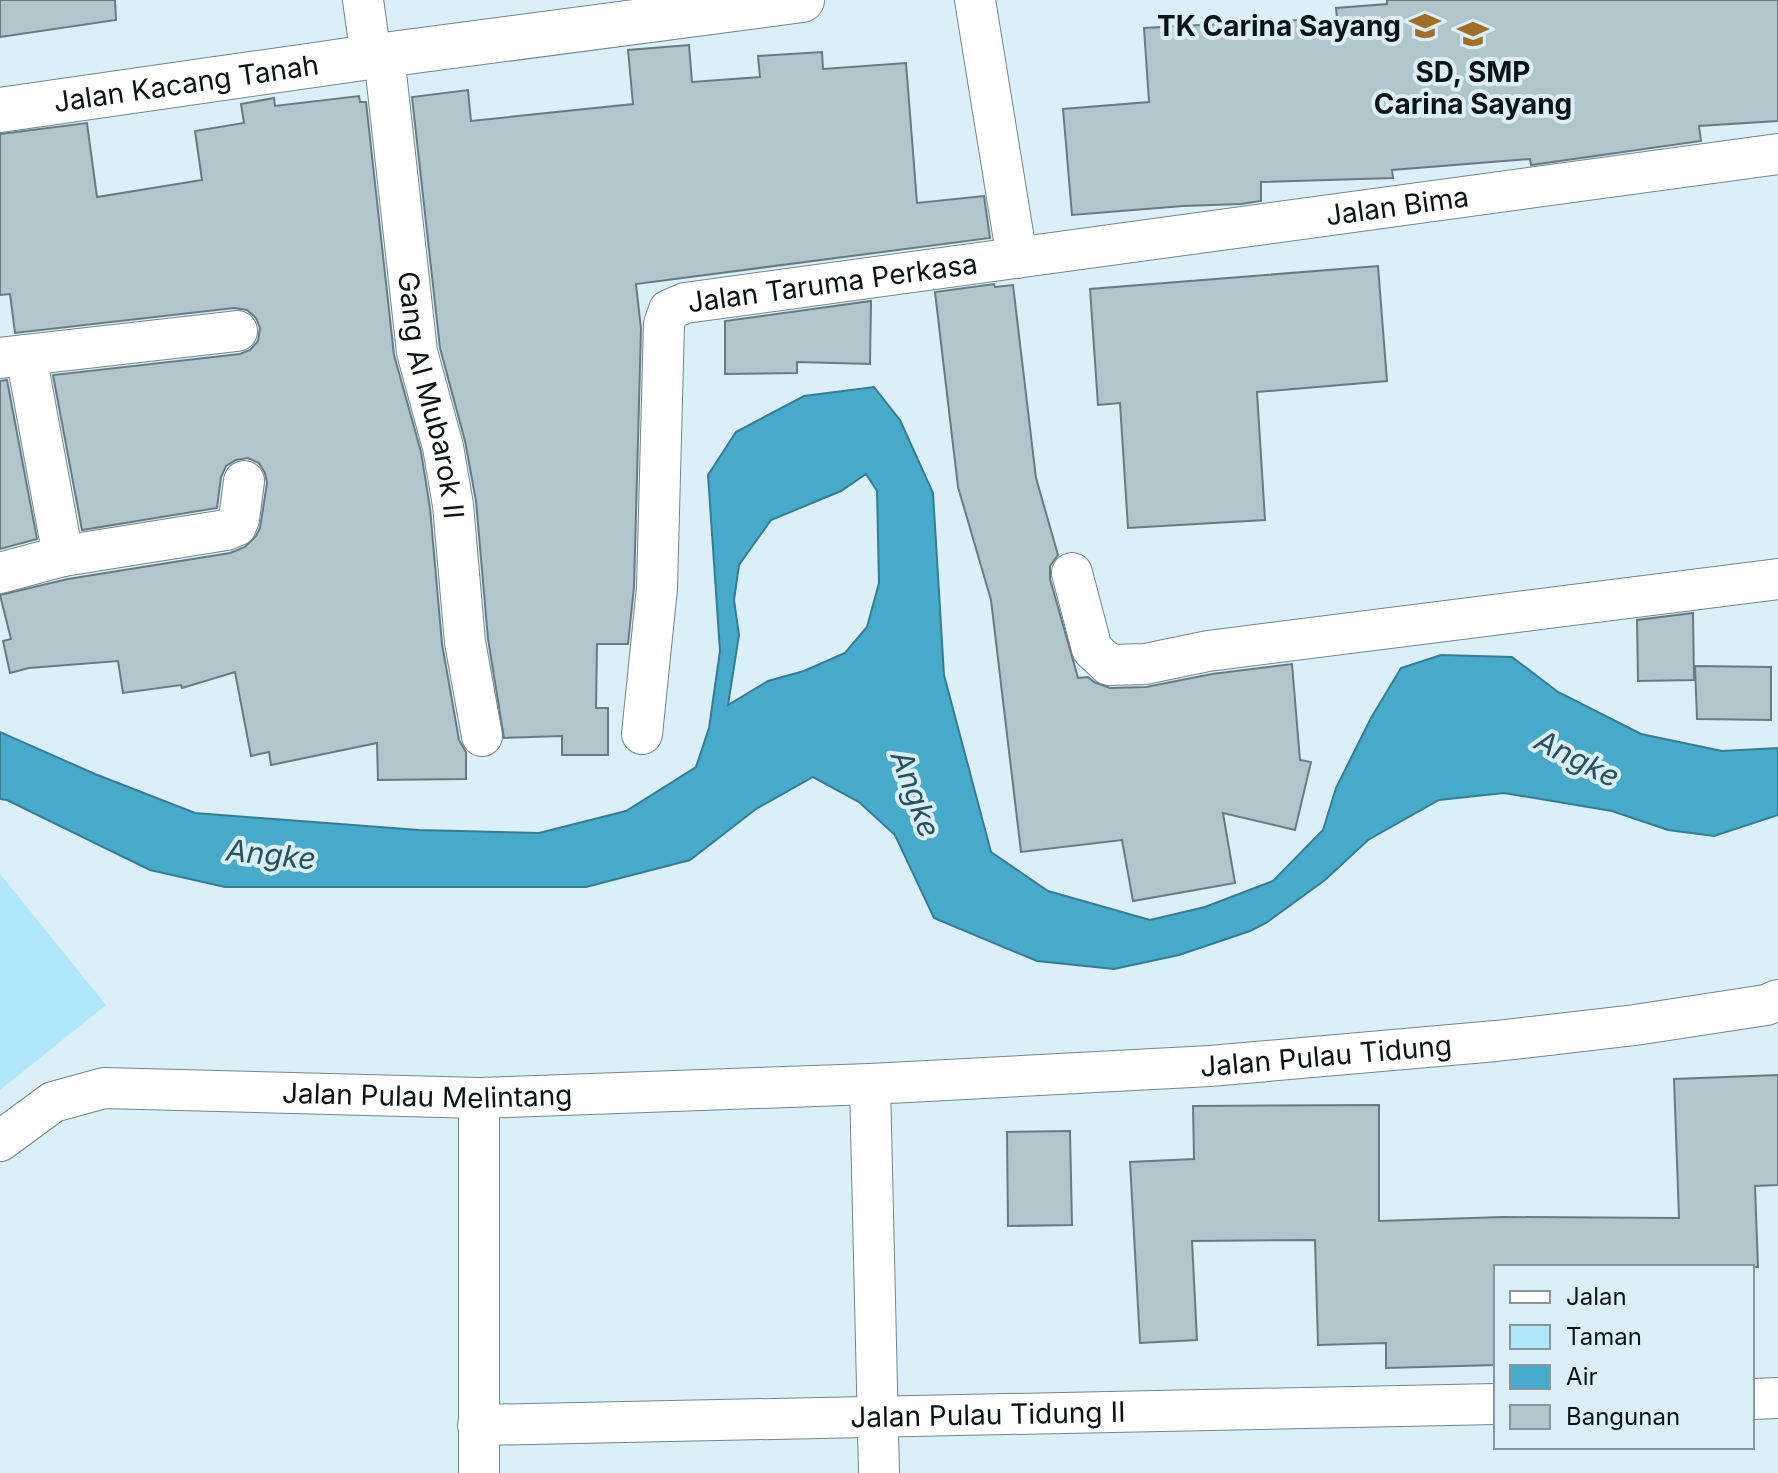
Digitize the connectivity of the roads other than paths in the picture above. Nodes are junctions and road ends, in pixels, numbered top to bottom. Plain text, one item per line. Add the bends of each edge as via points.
1 (363, 0) edge
2 (802, 0) edge
3 (975, 0) edge
4 (378, 56) junction
5 (0, 110) edge
6 (1778, 154) edge
7 (1017, 258) junction
8 (237, 331) dead end
9 (13, 357) edge
10 (244, 481) dead end
11 (63, 556) junction
12 (0, 573) edge
13 (1072, 573) dead end
14 (1778, 579) edge
15 (642, 734) dead end
16 (482, 736) dead end
17 (1778, 1000) edge
18 (870, 1084) junction
19 (479, 1098) junction
20 (0, 1141) edge
21 (1778, 1398) edge
22 (1754, 1399) edge
23 (1494, 1404) edge
24 (878, 1416) junction
25 (478, 1425) junction
26 (479, 1473) edge
27 (879, 1473) edge

1 - 4 street, Gang Al Mubarok II
2 - 4 street, Jalan Kacang Tanah
3 - 7 street, Jalan Taruma Perkasa
4 - 5 street, Jalan Kacang Tanah
4 - 16 street, Gang Al Mubarok II via 417,352 453,505 468,670
6 - 7 street, Jalan Bima
7 - 15 street, Jalan Taruma Perkasa via 685,303 669,310 664,324 657,588
8 - 9 street
9 - 11 street
10 - 11 street via 236,526
11 - 12 street
13 - 14 street via 1092,649 1109,665
17 - 18 street, Jalan Pulau Tidung via 1635,1025 1496,1041 1210,1066
18 - 19 street, Jalan Pulau Melintang
18 - 24 street
19 - 20 street, Jalan Pulau Melintang via 104,1088 53,1102
19 - 25 street
21 - 22 street
23 - 24 street, Jalan Pulau Tidung II
24 - 25 street, Jalan Pulau Tidung II
24 - 27 street
25 - 26 street

